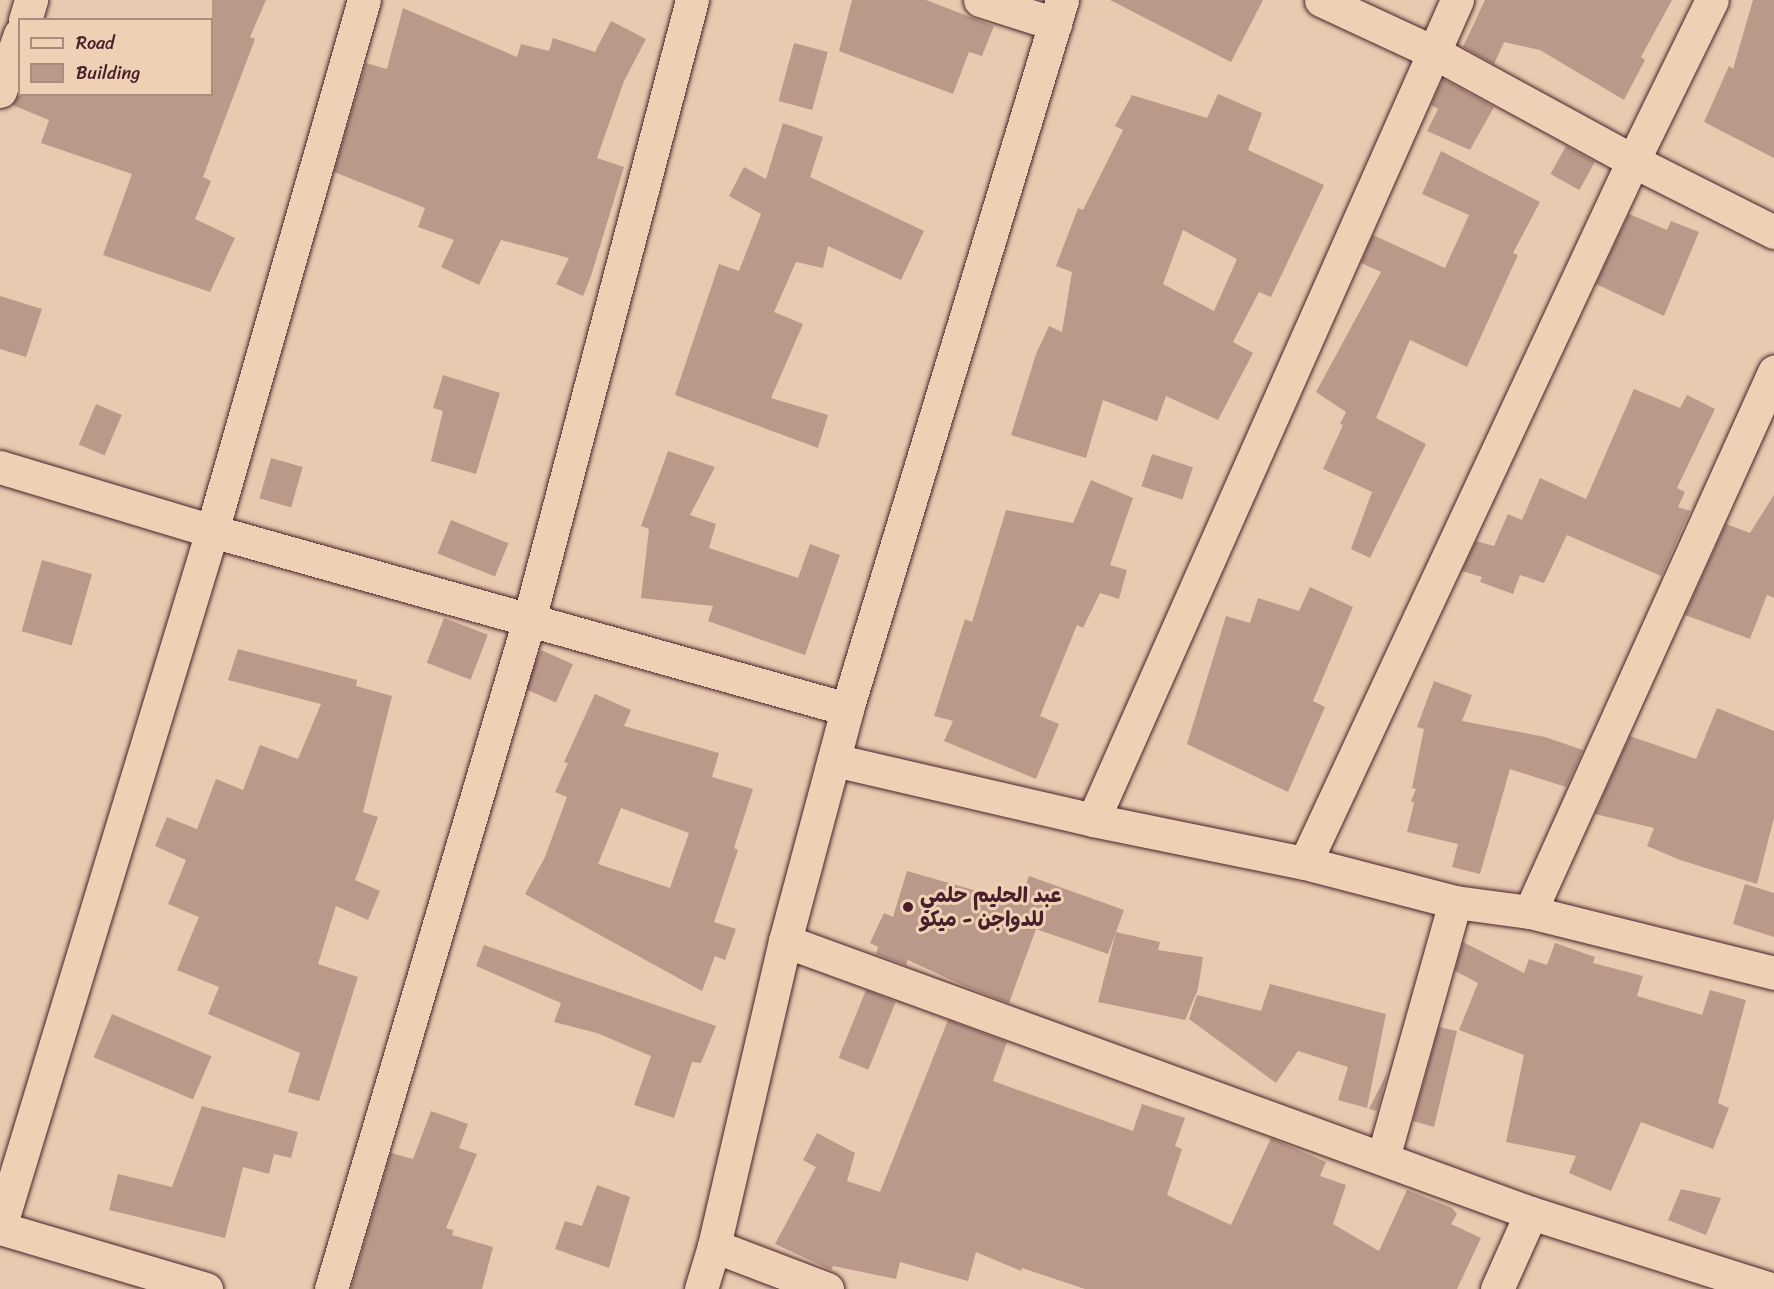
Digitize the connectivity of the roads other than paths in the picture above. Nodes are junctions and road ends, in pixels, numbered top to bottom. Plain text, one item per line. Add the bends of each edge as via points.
1 (31, 0) edge
2 (364, 0) edge
3 (692, 0) edge
4 (980, 0) edge
5 (1321, 0) edge
6 (1457, 0) edge
7 (1712, 0) edge
8 (1058, 12) edge
9 (25, 18) edge
10 (18, 40) edge
11 (1435, 53) junction
12 (0, 91) edge
13 (1633, 161) junction
14 (1774, 232) edge
15 (1774, 372) edge
16 (0, 467) edge
17 (212, 531) junction
18 (529, 620) junction
19 (847, 709) junction
20 (834, 760) junction
21 (1093, 820) junction
22 (1305, 863) junction
23 (1455, 902) junction
24 (1530, 912) junction
25 (785, 941) junction
26 (1774, 973) edge
27 (1383, 1158) junction
28 (1531, 1213) junction
29 (0, 1227) edge
30 (714, 1246) junction
31 (206, 1289) edge
32 (331, 1289) edge
33 (701, 1289) edge
34 (827, 1289) edge
35 (1497, 1289) edge
36 (1771, 1289) edge

1 - 9 street
2 - 17 street
3 - 18 street
4 - 8 street
5 - 11 street
6 - 11 street
7 - 13 street
8 - 19 street
10 - 12 street
11 - 13 street
11 - 21 street
13 - 14 street
13 - 22 street
15 - 24 street
16 - 17 street
17 - 18 street
17 - 29 street
18 - 19 street
18 - 32 street
19 - 20 street
20 - 21 street
20 - 25 street
21 - 22 street
22 - 23 street
23 - 24 street
23 - 27 street
24 - 26 street
25 - 27 street
25 - 30 street
27 - 28 street
28 - 35 street
28 - 36 street
29 - 31 street
30 - 33 street
30 - 34 street

